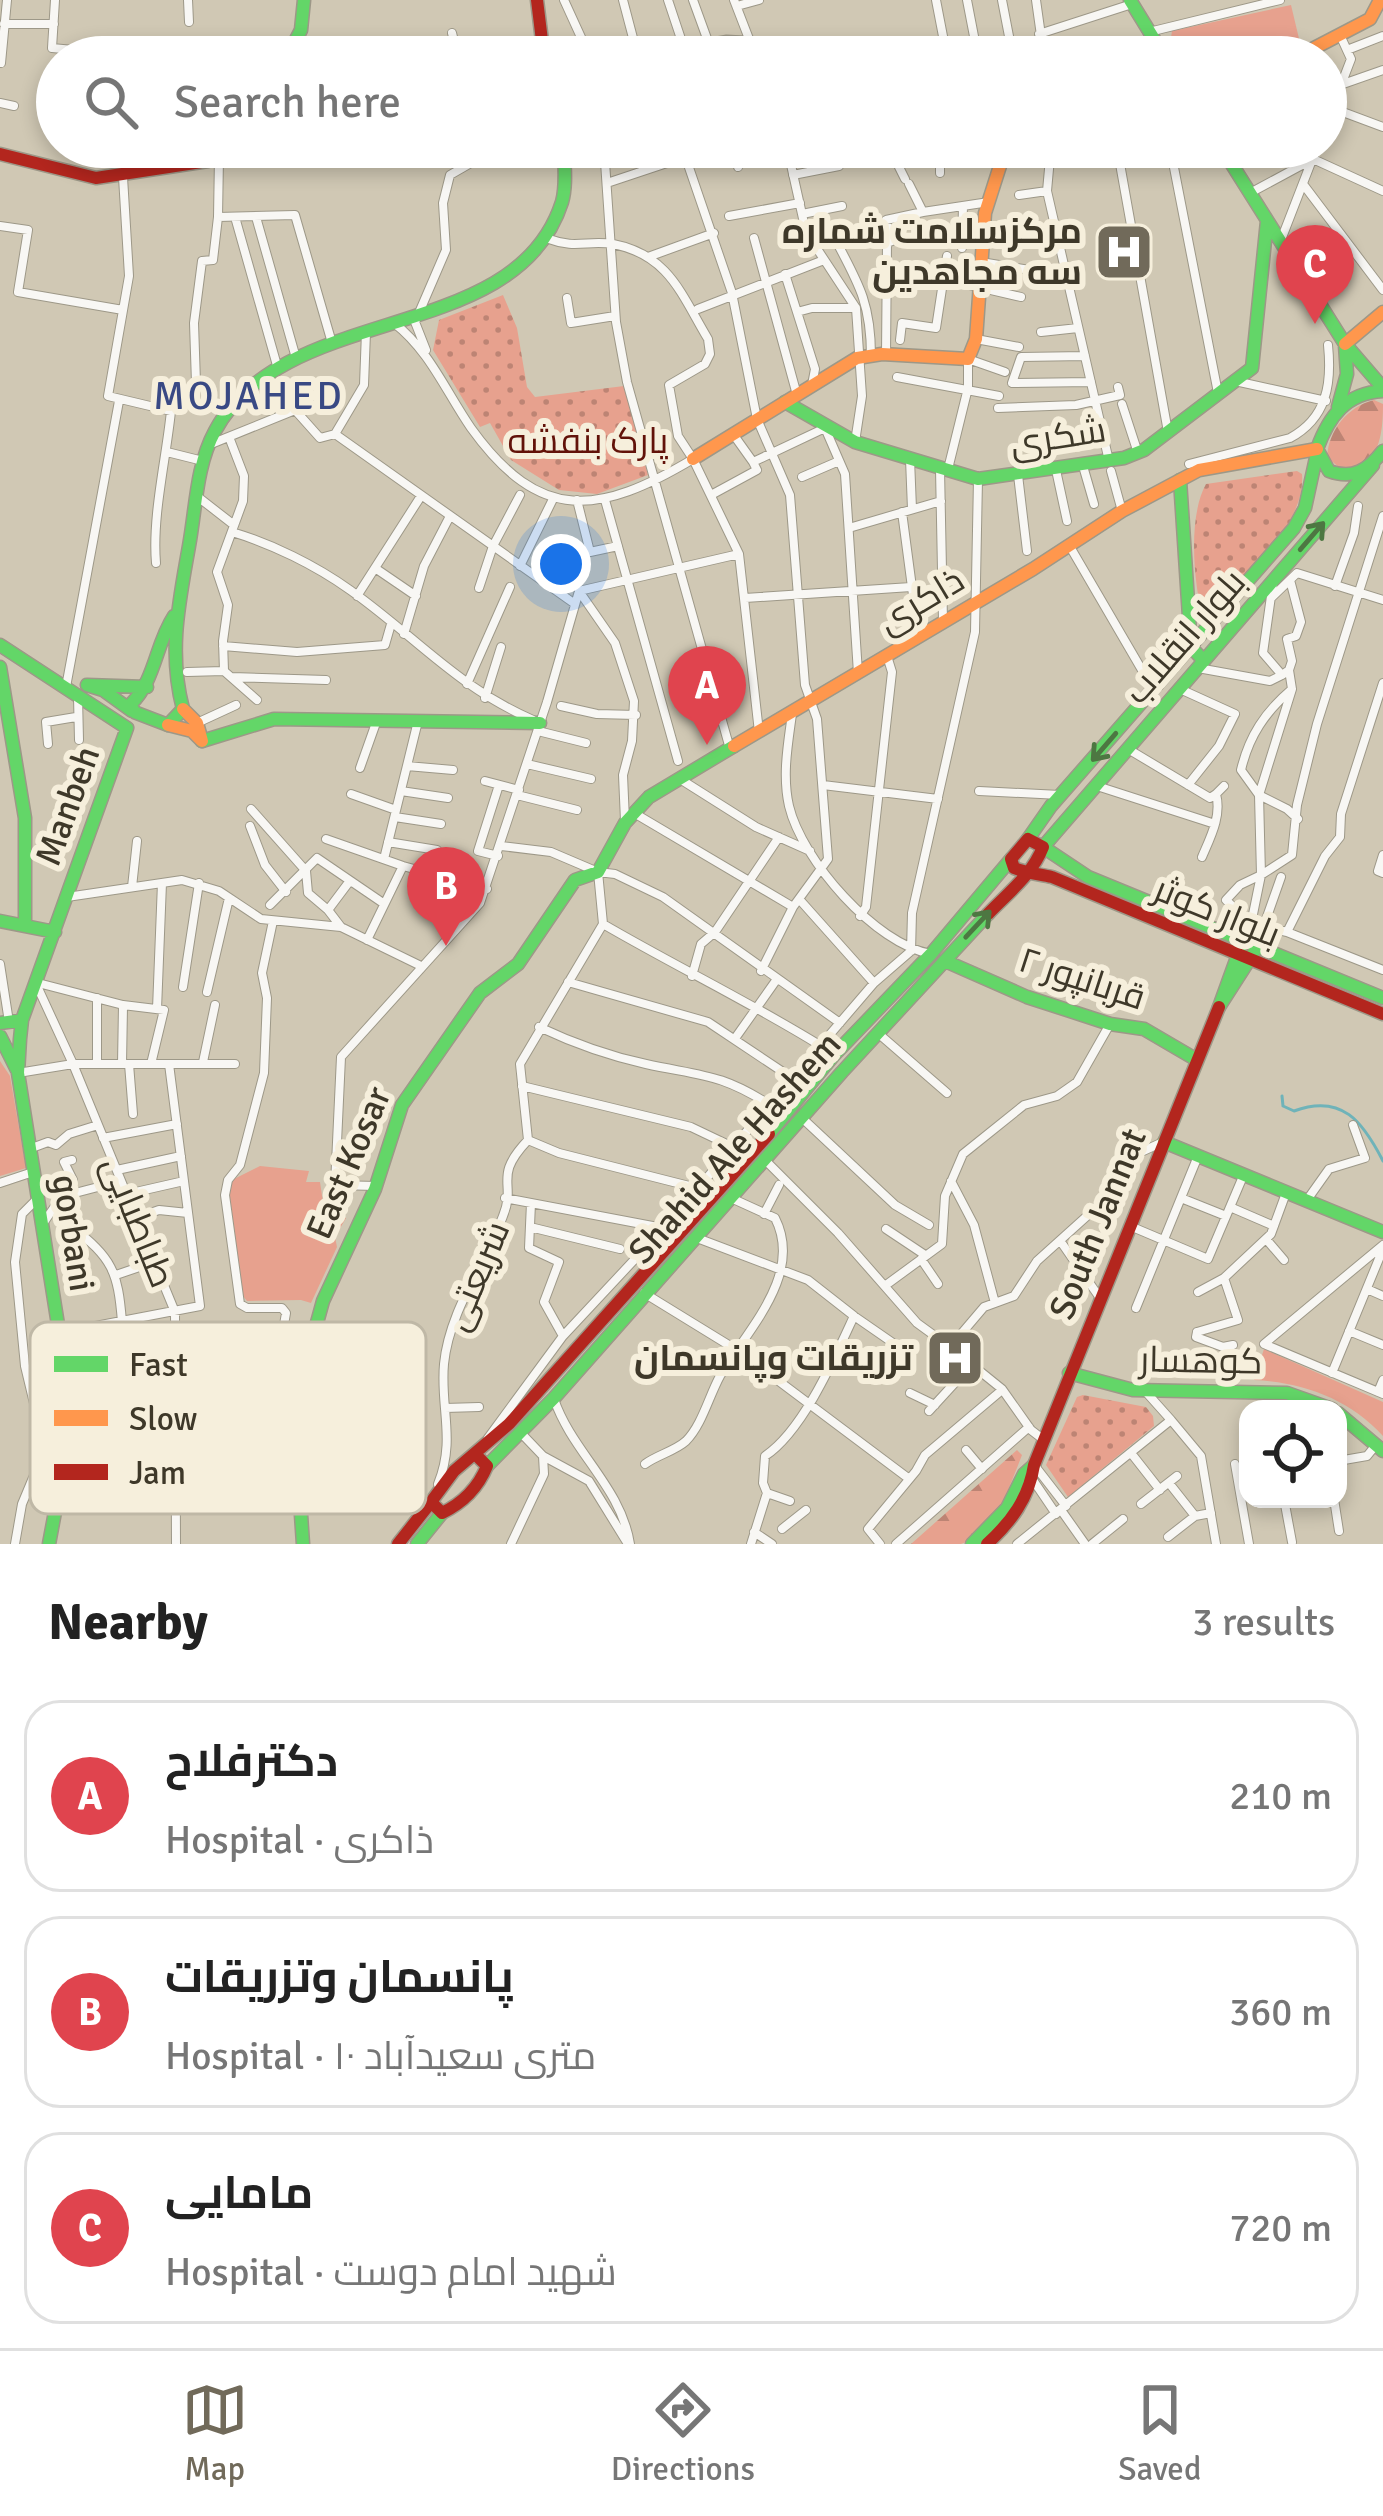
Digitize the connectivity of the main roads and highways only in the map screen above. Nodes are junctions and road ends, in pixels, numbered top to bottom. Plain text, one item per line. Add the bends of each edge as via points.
1 (304, 0) edge
2 (537, 0) edge
3 (1380, 0) edge
4 (1131, 2) edge
5 (298, 36) edge
6 (541, 36) edge
7 (1152, 36) edge
8 (1338, 36) edge
9 (0, 154) edge
10 (36, 163) edge
11 (56, 168) edge
12 (162, 168) edge
13 (566, 168) edge
14 (999, 168) edge
15 (1235, 168) edge
16 (1267, 221) junction
17 (1383, 312) edge
18 (1345, 344) junction
19 (1383, 390) edge
20 (791, 399) junction
21 (1331, 405) junction
22 (1317, 451) junction
23 (1383, 451) edge
24 (693, 459) road end
25 (1373, 465) junction
26 (1180, 480) junction
27 (175, 616) junction
28 (0, 645) edge
29 (1191, 647) junction
30 (1201, 664) junction
31 (0, 667) edge
32 (148, 687) junction
33 (77, 690) junction
34 (183, 710) junction
35 (134, 712) junction
36 (168, 725) junction
37 (539, 727) road end
38 (202, 741) junction
39 (1056, 801) junction
40 (1066, 820) junction
41 (1028, 839) junction
42 (1043, 848) junction
43 (1011, 859) junction
44 (1028, 871) junction
45 (598, 872) joint
46 (1118, 897) junction
47 (0, 921) edge
48 (25, 923) junction
49 (55, 932) junction
50 (1247, 949) junction
51 (945, 961) junction
52 (1383, 998) edge
53 (1383, 1014) edge
54 (10, 1022) edge
55 (0, 1036) edge
56 (1197, 1060) junction
57 (18, 1073) junction
58 (1164, 1142) junction
59 (1383, 1232) edge
60 (57, 1322) edge
61 (318, 1322) edge
62 (1069, 1373) junction
63 (1303, 1400) edge
64 (1347, 1421) edge
65 (1380, 1447) edge
66 (476, 1456) junction
67 (1034, 1465) junction
68 (488, 1466) junction
69 (436, 1502) junction
70 (426, 1513) edge
71 (54, 1514) edge
72 (301, 1514) edge
73 (425, 1514) edge
74 (49, 1544) edge
75 (303, 1544) edge
76 (398, 1544) edge
77 (417, 1544) edge
78 (971, 1544) edge
79 (987, 1544) edge

1 - 5 main road
2 - 6 main road
3 - 8 main road via 1370,19
4 - 7 main road
9 - 10 main road
11 - 12 main road via 96,178
13 - 27 main road via 561,213 522,267 296,360 225,415 205,462
14 - 20 main road via 968,359 871,356
15 - 16 main road
16 - 18 main road
16 - 20 main road, شکری via 1252,368 1110,466 978,479 855,442
17 - 18 main road
18 - 19 main road
18 - 21 main road, بلوار انقلاب via 1347,374
19 - 21 main road
20 - 24 main road
21 - 22 main road, بلوار انقلاب
22 - 25 main road via 1337,475
22 - 26 main road, ذاکری
22 - 29 main road, بلوار انقلاب via 1300,518
23 - 25 main road, بلوار انقلاب
30 -> 25 main road, بلوار انقلاب
26 - 29 main road
26 - 45 main road, ذاکری via 649,797
27 - 32 main road
27 - 34 main road via 171,656
28 - 33 main road
29 - 30 main road
29 -> 39 main road, بلوار انقلاب
30 - 40 main road, بلوار انقلاب
31 - 48 main road via 25,818
32 - 33 main road
32 - 35 main road via 131,704
33 - 35 main road via 103,690
33 - 49 main road, Manbeh via 127,728
34 - 36 main road
34 - 38 main road
35 - 36 main road
36 - 38 main road
37 - 38 main road via 274,718
39 - 40 main road via 1054,814
39 - 41 main road, بلوار انقلاب
40 - 42 main road, بلوار انقلاب
41 - 42 main road, بلوار کوثر
41 - 43 main road, بلوار انقلاب
42 - 44 main road, بلوار انقلاب
42 - 46 main road, بلوار کوثر
43 - 44 main road, بلوار کوثر
43 - 66 main road, Shahid Ale Hashem
44 - 46 main road, بلوار کوثر
51 -> 44 main road, Shahid Ale Hashem
45 - 61 main road, East Kosar via 575,880 518,964 480,993 402,1105
46 - 50 main road, بلوار کوثر
47 - 48 main road
48 - 49 main road
49 - 54 main road, Manbeh via 37,985
50 - 52 main road, بلوار کوثر
50 - 53 main road, بلوار کوثر
50 - 56 main road, South Jannat
51 - 56 main road, قربانپور ۲ via 1028,997 1146,1030
51 - 68 main road, Shahid Ale Hashem
54 - 57 main road, Manbeh via 20,1040
55 - 57 main road
56 - 58 main road, South Jannat
57 - 60 main road, gorbani
58 - 59 main road
58 - 62 main road, South Jannat
62 - 63 main road, کوهسار via 1146,1392 1279,1392
62 - 67 main road, South Jannat
64 - 65 main road, کوهسار
66 - 68 main road
66 - 69 main road, Shahid Ale Hashem
67 - 78 main road, South Jannat
67 - 79 main road, South Jannat via 1018,1511
68 - 69 main road, Shahid Ale Hashem via 454,1509
69 - 70 main road
69 - 77 main road
71 - 74 main road, gorbani
72 - 75 main road, East Kosar
73 - 76 main road

